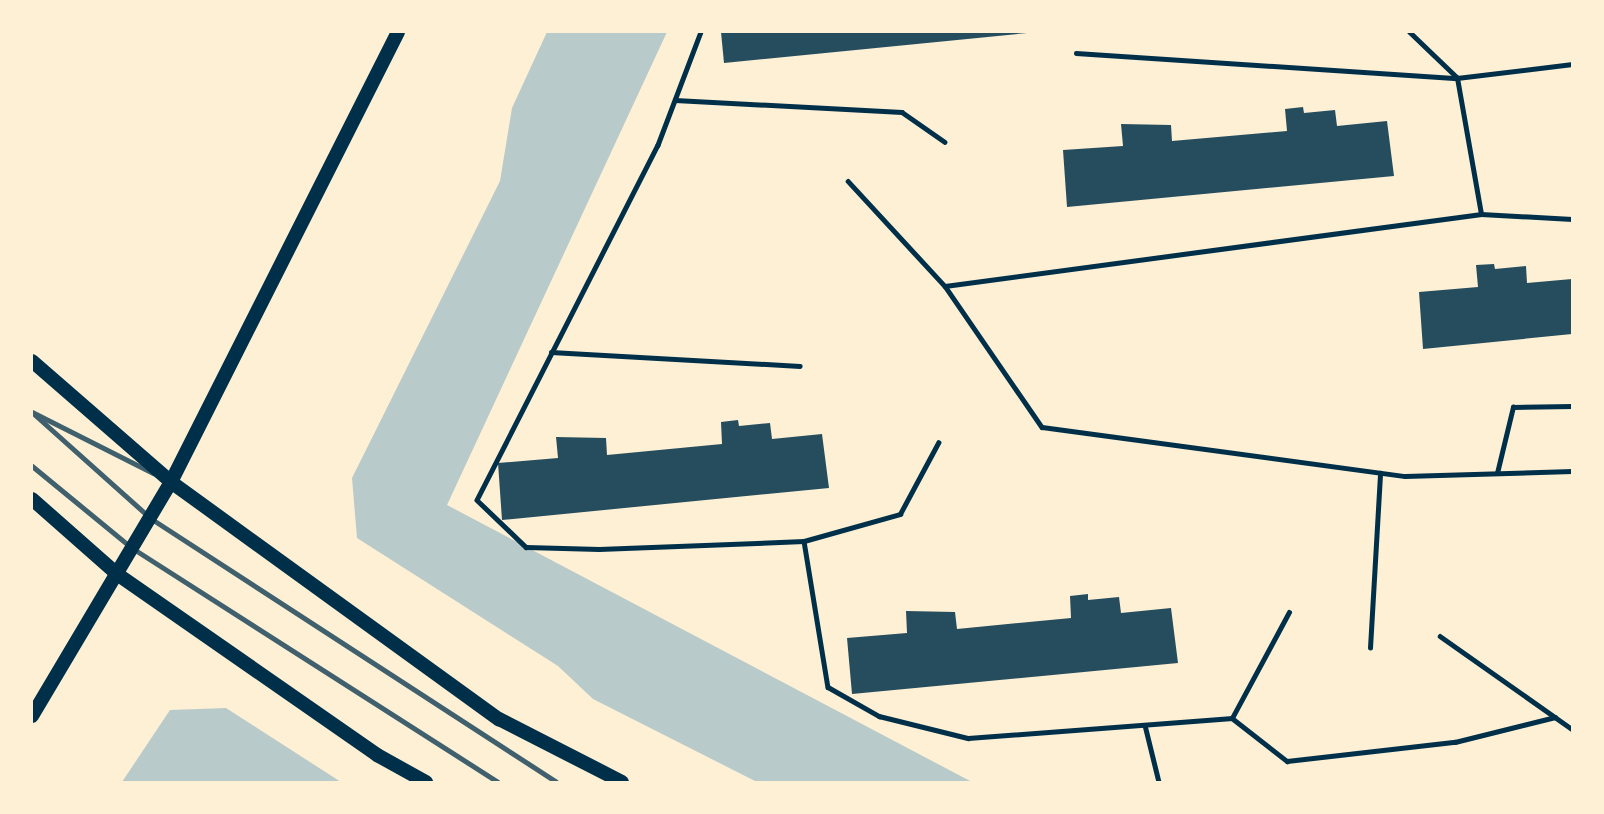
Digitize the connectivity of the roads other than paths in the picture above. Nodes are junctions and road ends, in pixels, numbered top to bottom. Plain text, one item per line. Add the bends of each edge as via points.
1 (398, 32) edge
2 (32, 361) edge
3 (33, 413) edge
4 (32, 466) edge
5 (172, 482) junction
6 (32, 499) edge
7 (150, 518) junction
8 (132, 548) junction
9 (117, 574) junction
10 (32, 716) edge
11 (426, 782) edge
12 (498, 782) edge
13 (556, 782) edge
14 (622, 782) edge

1 - 5 main road
2 - 5 main road
3 - 5 lane
3 - 7 lane
4 - 8 lane
5 - 7 main road
5 - 14 main road via 499,719
6 - 9 main road
7 - 8 main road
7 - 13 lane
8 - 9 main road
8 - 12 lane
9 - 10 main road
9 - 11 main road via 377,755

